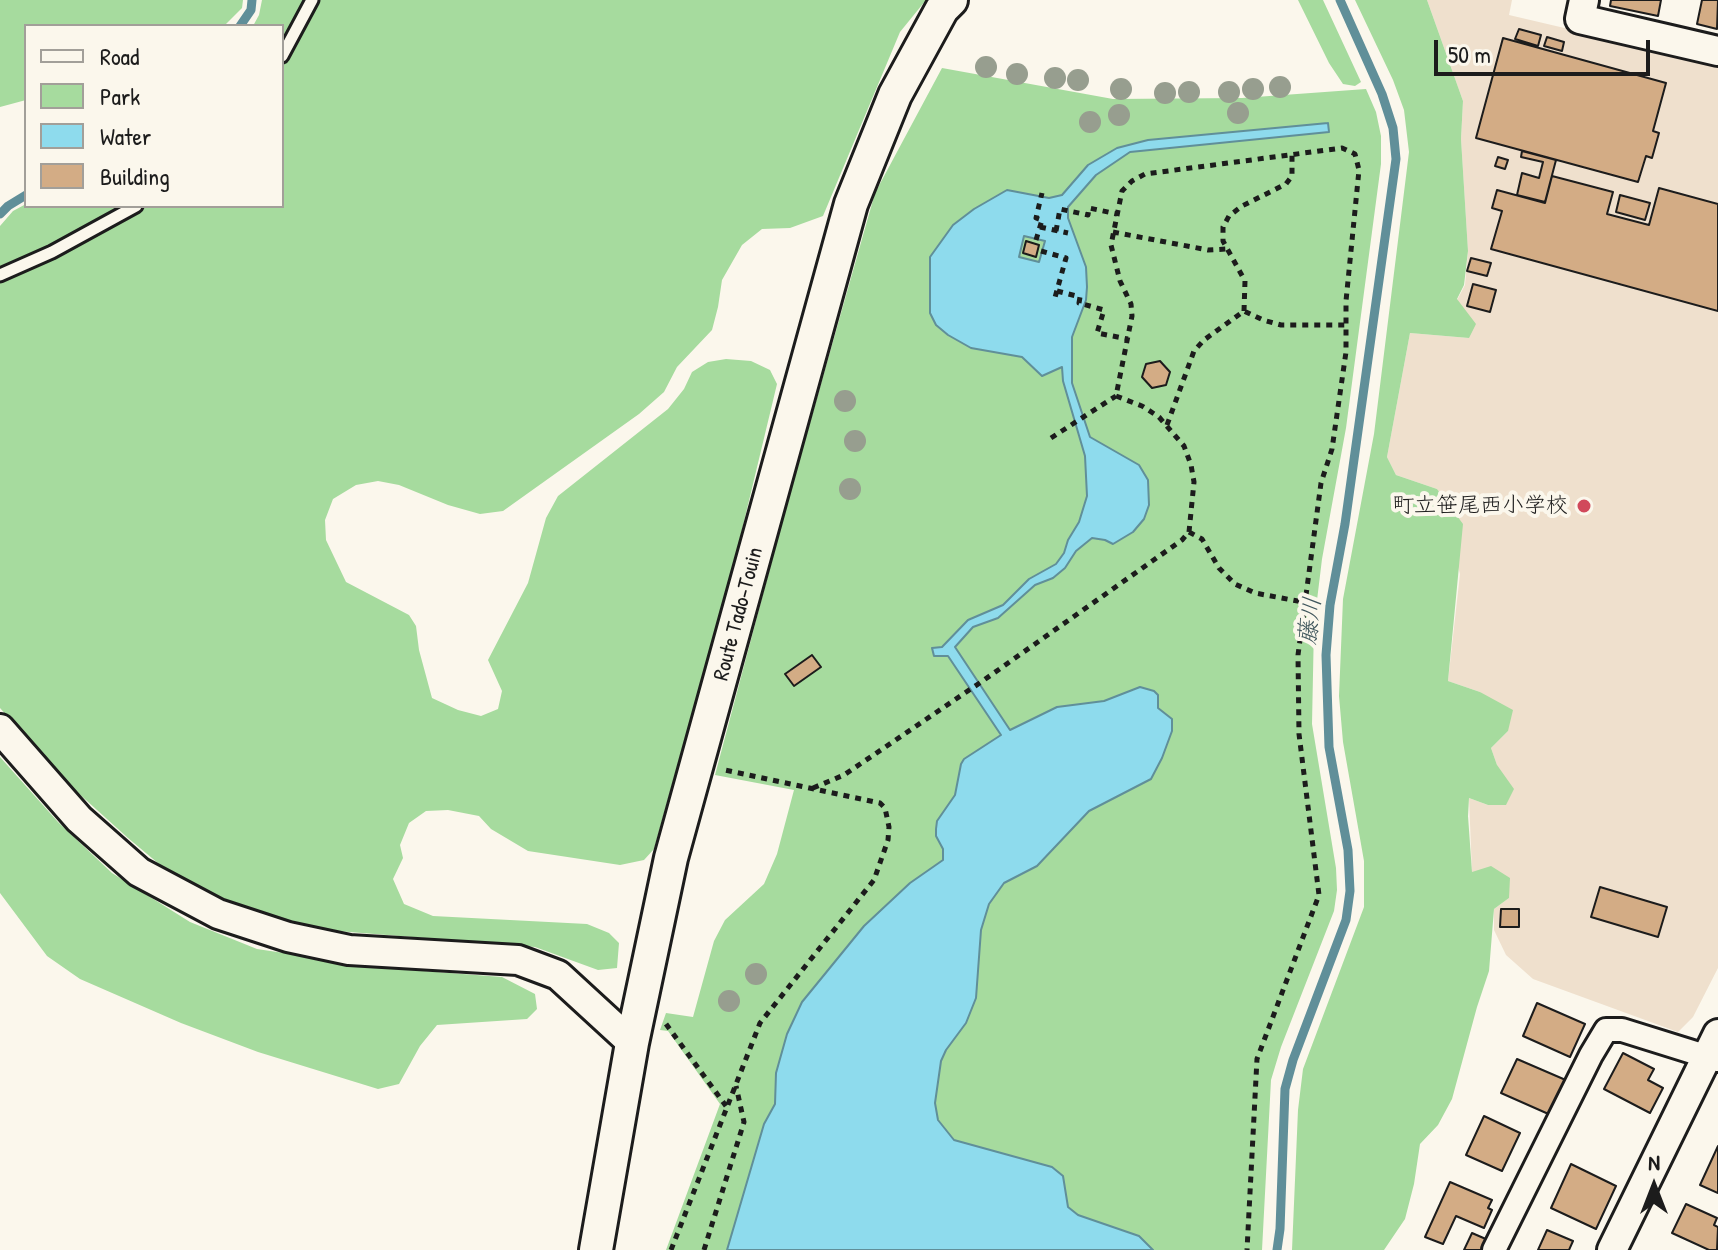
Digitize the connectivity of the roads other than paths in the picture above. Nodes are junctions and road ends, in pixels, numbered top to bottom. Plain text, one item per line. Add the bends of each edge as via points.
1 (312, 0) edge
2 (951, 0) edge
3 (1584, 0) edge
4 (1718, 51) edge
5 (284, 52) edge
6 (132, 208) edge
7 (0, 275) edge
8 (0, 729) edge
9 (632, 1043) junction
10 (1714, 1050) edge
11 (596, 1250) edge
12 (1494, 1250) edge
13 (1612, 1250) edge

1 - 5 lane
2 - 9 main road, Route Tado-Touin via 895,95 851,204 671,858
3 - 4 street via 1580,19
6 - 7 lane
8 - 9 street via 79,819 139,872 218,914 349,950 518,960 558,975
9 - 11 main road, Route Tado-Touin
10 - 12 street via 1606,1030
10 - 13 street

